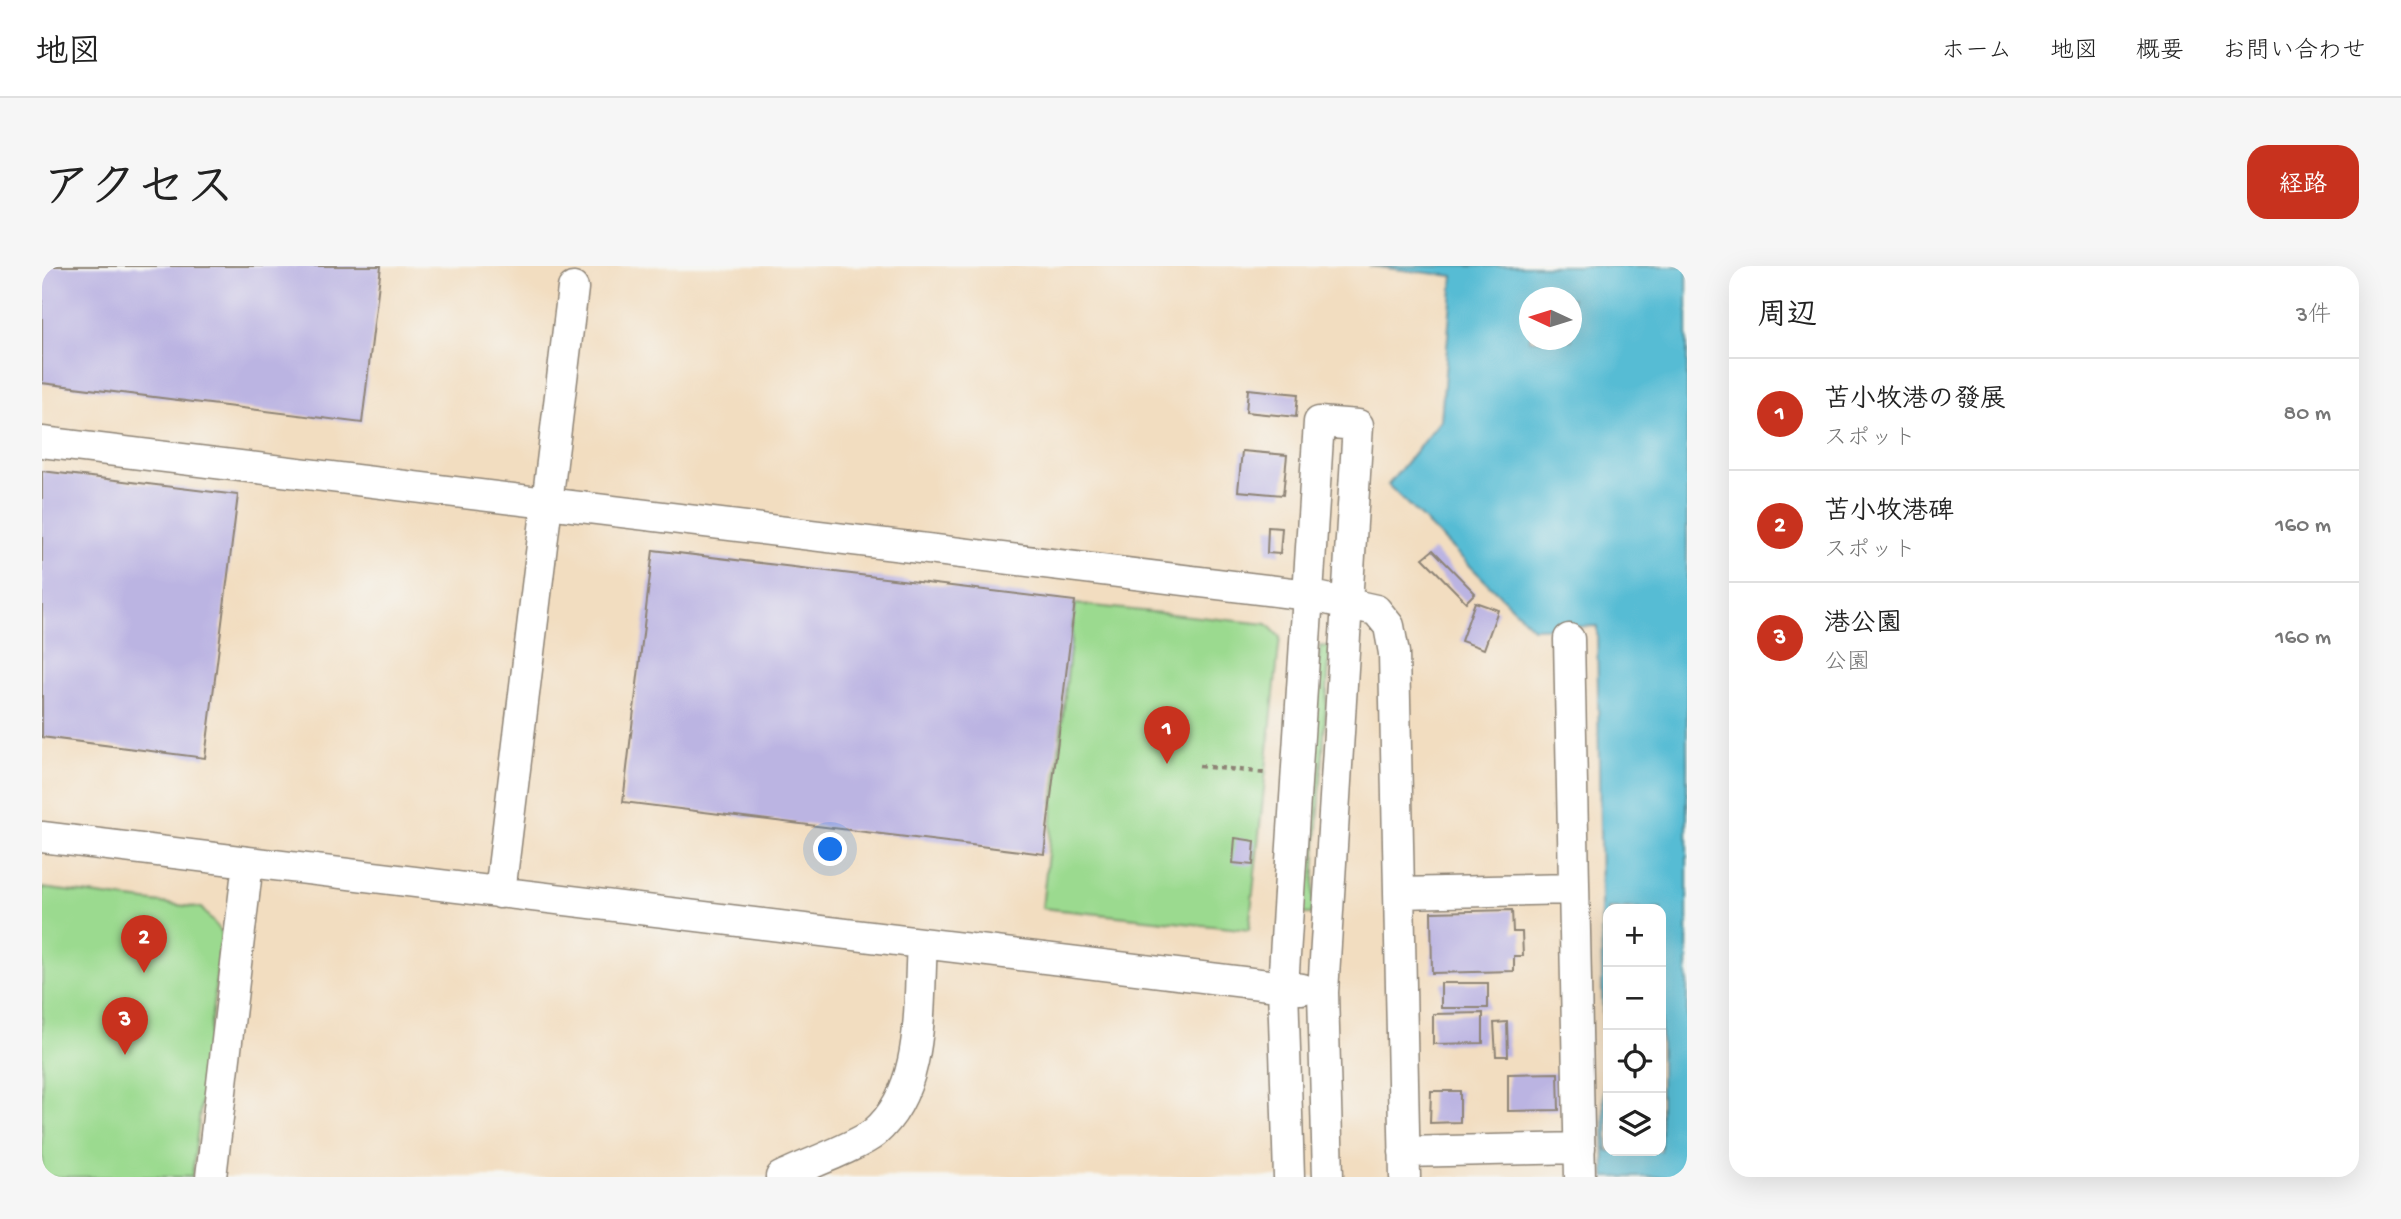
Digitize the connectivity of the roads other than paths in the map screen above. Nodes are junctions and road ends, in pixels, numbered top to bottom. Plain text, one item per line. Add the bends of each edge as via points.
1 (573, 288) dead end
2 (42, 442) edge
3 (547, 503) junction
4 (1308, 595) junction
5 (1347, 603) junction
6 (1569, 639) dead end
7 (42, 837) edge
8 (248, 862) junction
9 (1574, 889) junction
10 (500, 893) junction
11 (1399, 893) junction
12 (922, 944) junction
13 (1283, 987) junction
14 (1323, 992) junction
15 (1580, 1148) junction
16 (1405, 1164) edge
17 (211, 1177) edge
18 (781, 1177) edge
19 (1289, 1177) edge
20 (1328, 1177) edge
21 (1580, 1177) edge

1 - 3 street
2 - 3 street
3 - 4 street
3 - 10 street
4 - 5 street
4 - 5 street via 1319,422 1358,425
4 - 13 street
5 - 11 street via 1376,610 1389,626 1394,653
5 - 14 street
6 - 9 street
7 - 8 street
8 - 10 street
8 - 17 street
9 - 11 street
9 - 15 street
10 - 12 street
11 - 16 street
12 - 13 street
12 - 18 street via 914,1060 899,1101 874,1133
13 - 14 street
13 - 19 street
14 - 20 street
15 - 16 street
15 - 21 street

